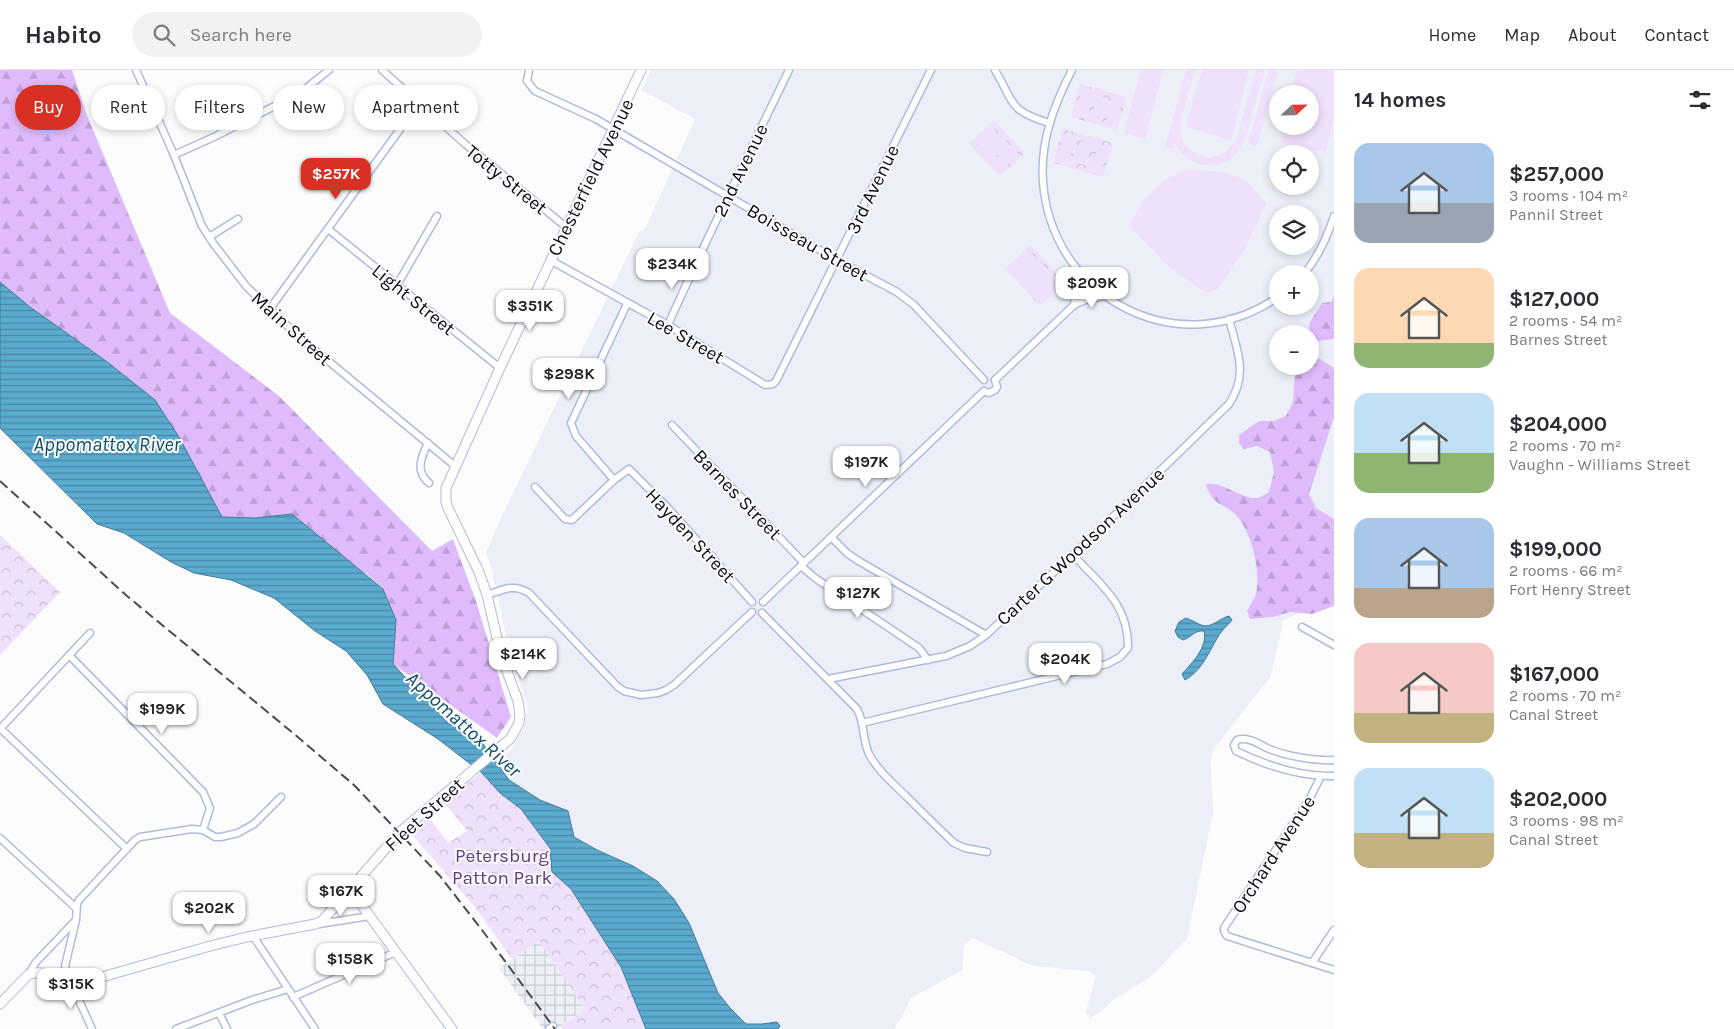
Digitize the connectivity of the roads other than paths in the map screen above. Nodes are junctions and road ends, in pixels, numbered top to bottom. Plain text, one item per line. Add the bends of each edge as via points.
1 (136, 70) edge
2 (329, 70) edge
3 (382, 70) edge
4 (529, 70) edge
5 (641, 70) edge
6 (789, 70) edge
7 (931, 70) edge
8 (995, 70) edge
9 (1072, 70) edge
10 (399, 85) edge
11 (1049, 123) junction
12 (613, 129) junction
13 (400, 130) edge
14 (449, 130) edge
15 (174, 155) junction
16 (728, 197) junction
17 (436, 216) dead end
18 (1334, 216) edge
19 (238, 219) dead end
20 (566, 227) junction
21 (328, 229) junction
22 (209, 237) junction
23 (550, 260) junction
24 (838, 260) junction
25 (1310, 265) edge
26 (1078, 272) junction
27 (397, 285) junction
28 (1104, 296) junction
29 (1269, 302) edge
30 (627, 304) junction
31 (1074, 305) junction
32 (269, 310) junction
33 (1229, 319) junction
34 (668, 325) junction
35 (500, 368) junction
36 (984, 380) junction
37 (995, 380) junction
38 (769, 384) joint
39 (984, 391) junction
40 (672, 425) dead end
41 (428, 443) junction
42 (455, 466) junction
43 (614, 480) junction
44 (429, 484) dead end
45 (534, 487) dead end
46 (831, 537) junction
47 (1073, 555) junction
48 (802, 565) junction
49 (487, 595) junction
50 (752, 602) junction
51 (763, 602) junction
52 (752, 612) junction
53 (762, 613) junction
54 (1302, 627) dead end
55 (90, 633) dead end
56 (986, 635) junction
57 (1334, 645) edge
58 (69, 655) junction
59 (928, 660) junction
60 (828, 679) junction
61 (862, 724) junction
62 (0, 729) edge
63 (496, 752) joint
64 (1334, 760) edge
65 (1321, 776) junction
66 (1334, 776) edge
67 (281, 797) dead end
68 (203, 830) junction
69 (0, 838) edge
70 (127, 848) junction
71 (987, 852) dead end
72 (350, 889) junction
73 (76, 908) junction
74 (370, 916) junction
75 (76, 920) junction
76 (315, 924) junction
77 (1334, 930) edge
78 (253, 936) junction
79 (396, 952) junction
80 (1312, 963) junction
81 (1334, 970) edge
82 (28, 975) junction
83 (70, 981) junction
84 (288, 988) junction
85 (293, 997) junction
86 (0, 1004) edge
87 (219, 1012) junction
88 (92, 1029) edge
89 (176, 1029) edge
90 (227, 1029) edge
91 (315, 1029) edge
92 (452, 1029) edge

1 - 15 street, Main Street
2 - 15 street via 300,92
3 - 10 street, Totty Street
4 - 12 street, Boisseau Street via 527,76 534,91
5 - 12 main road, Chesterfield Avenue
6 - 16 street, 2nd Avenue
7 - 24 street, 3rd Avenue
8 - 11 street via 1016,109
9 - 11 street
11 - 26 street via 1043,164 1046,204 1056,235
12 - 16 street, Boisseau Street
12 - 20 main road, Chesterfield Avenue
13 - 21 street
14 - 20 street, Totty Street
15 - 22 street, Main Street
16 - 24 street, Boisseau Street
16 - 34 street, 2nd Avenue
17 - 27 street
18 - 25 street via 1323,245
19 - 22 street
20 - 23 main road, Chesterfield Avenue
21 - 27 street, Light Street
21 - 32 street
22 - 32 street, Main Street via 246,286
23 - 30 street, Lee Street
23 - 35 main road, Chesterfield Avenue
24 - 36 street, Boisseau Street via 897,292
24 - 38 street, 3rd Avenue via 776,381
26 - 28 street
26 - 31 street
27 - 35 street, Light Street
28 - 31 street
28 - 33 street via 1136,314 1162,322 1189,324
29 - 33 street
30 - 34 street, Lee Street
30 - 43 street via 571,423 576,436
31 - 37 street
32 - 41 street, Main Street
33 - 47 street, Carter G Woodson Avenue via 1241,368 1238,386 1229,404
34 - 38 street, Lee Street via 765,385
35 - 42 main road, Chesterfield Avenue
36 - 37 street
36 - 39 street
37 - 39 street via 995,390
39 - 46 street
40 - 48 street, Barnes Street
41 - 42 street, Main Street
41 - 44 street via 420,471
42 - 49 main road, Chesterfield Avenue via 446,488 446,502 472,554
43 - 45 street via 572,520 565,518
43 - 50 street, Hayden Street via 628,470 668,508
46 - 48 street
46 - 56 street via 857,560
47 - 56 street, Carter G Woodson Avenue
47 - 61 street via 1115,600 1123,614 1128,648 1120,657 1107,664
48 - 51 street
48 - 59 street, Barnes Street via 815,578 919,648
49 - 52 street via 515,588 529,593 618,687 641,695 658,693 674,685
49 - 63 main road, Chesterfield Avenue via 501,655 520,707 516,730
50 - 51 street via 758,599
50 - 52 street
51 - 53 street via 765,608
52 - 53 street
53 - 60 street
54 - 57 street
55 - 58 street
56 - 59 street, Carter G Woodson Avenue via 959,652
58 - 62 street
58 - 68 street via 203,792 210,808
59 - 60 street, Carter G Woodson Avenue
60 - 61 street via 858,709
61 - 71 street via 870,754 896,787 954,843
62 - 70 street
63 - 72 main road, Fleet Street via 400,832
64 - 65 street via 1282,753 1244,739 1235,742 1236,751 1244,755 1290,772
65 - 66 street
65 - 80 street, Orchard Avenue via 1310,798 1224,928 1227,936
67 - 68 street via 254,824 238,833 215,837
68 - 70 street via 146,835
69 - 73 street
70 - 73 street via 79,900
72 - 74 main road
72 - 76 main road, Fleet Street via 322,921
73 - 75 street
74 - 76 street
74 - 79 main road
75 - 82 street via 36,962
75 - 83 street via 65,966
76 - 78 main road
77 - 80 street
78 - 83 main road via 88,982
78 - 84 street
79 - 85 street
79 - 92 main road
80 - 81 street
82 - 83 main road via 44,972
82 - 86 main road
83 - 88 street
84 - 85 street
84 - 87 street
85 - 91 street
87 - 89 street
87 - 90 street

